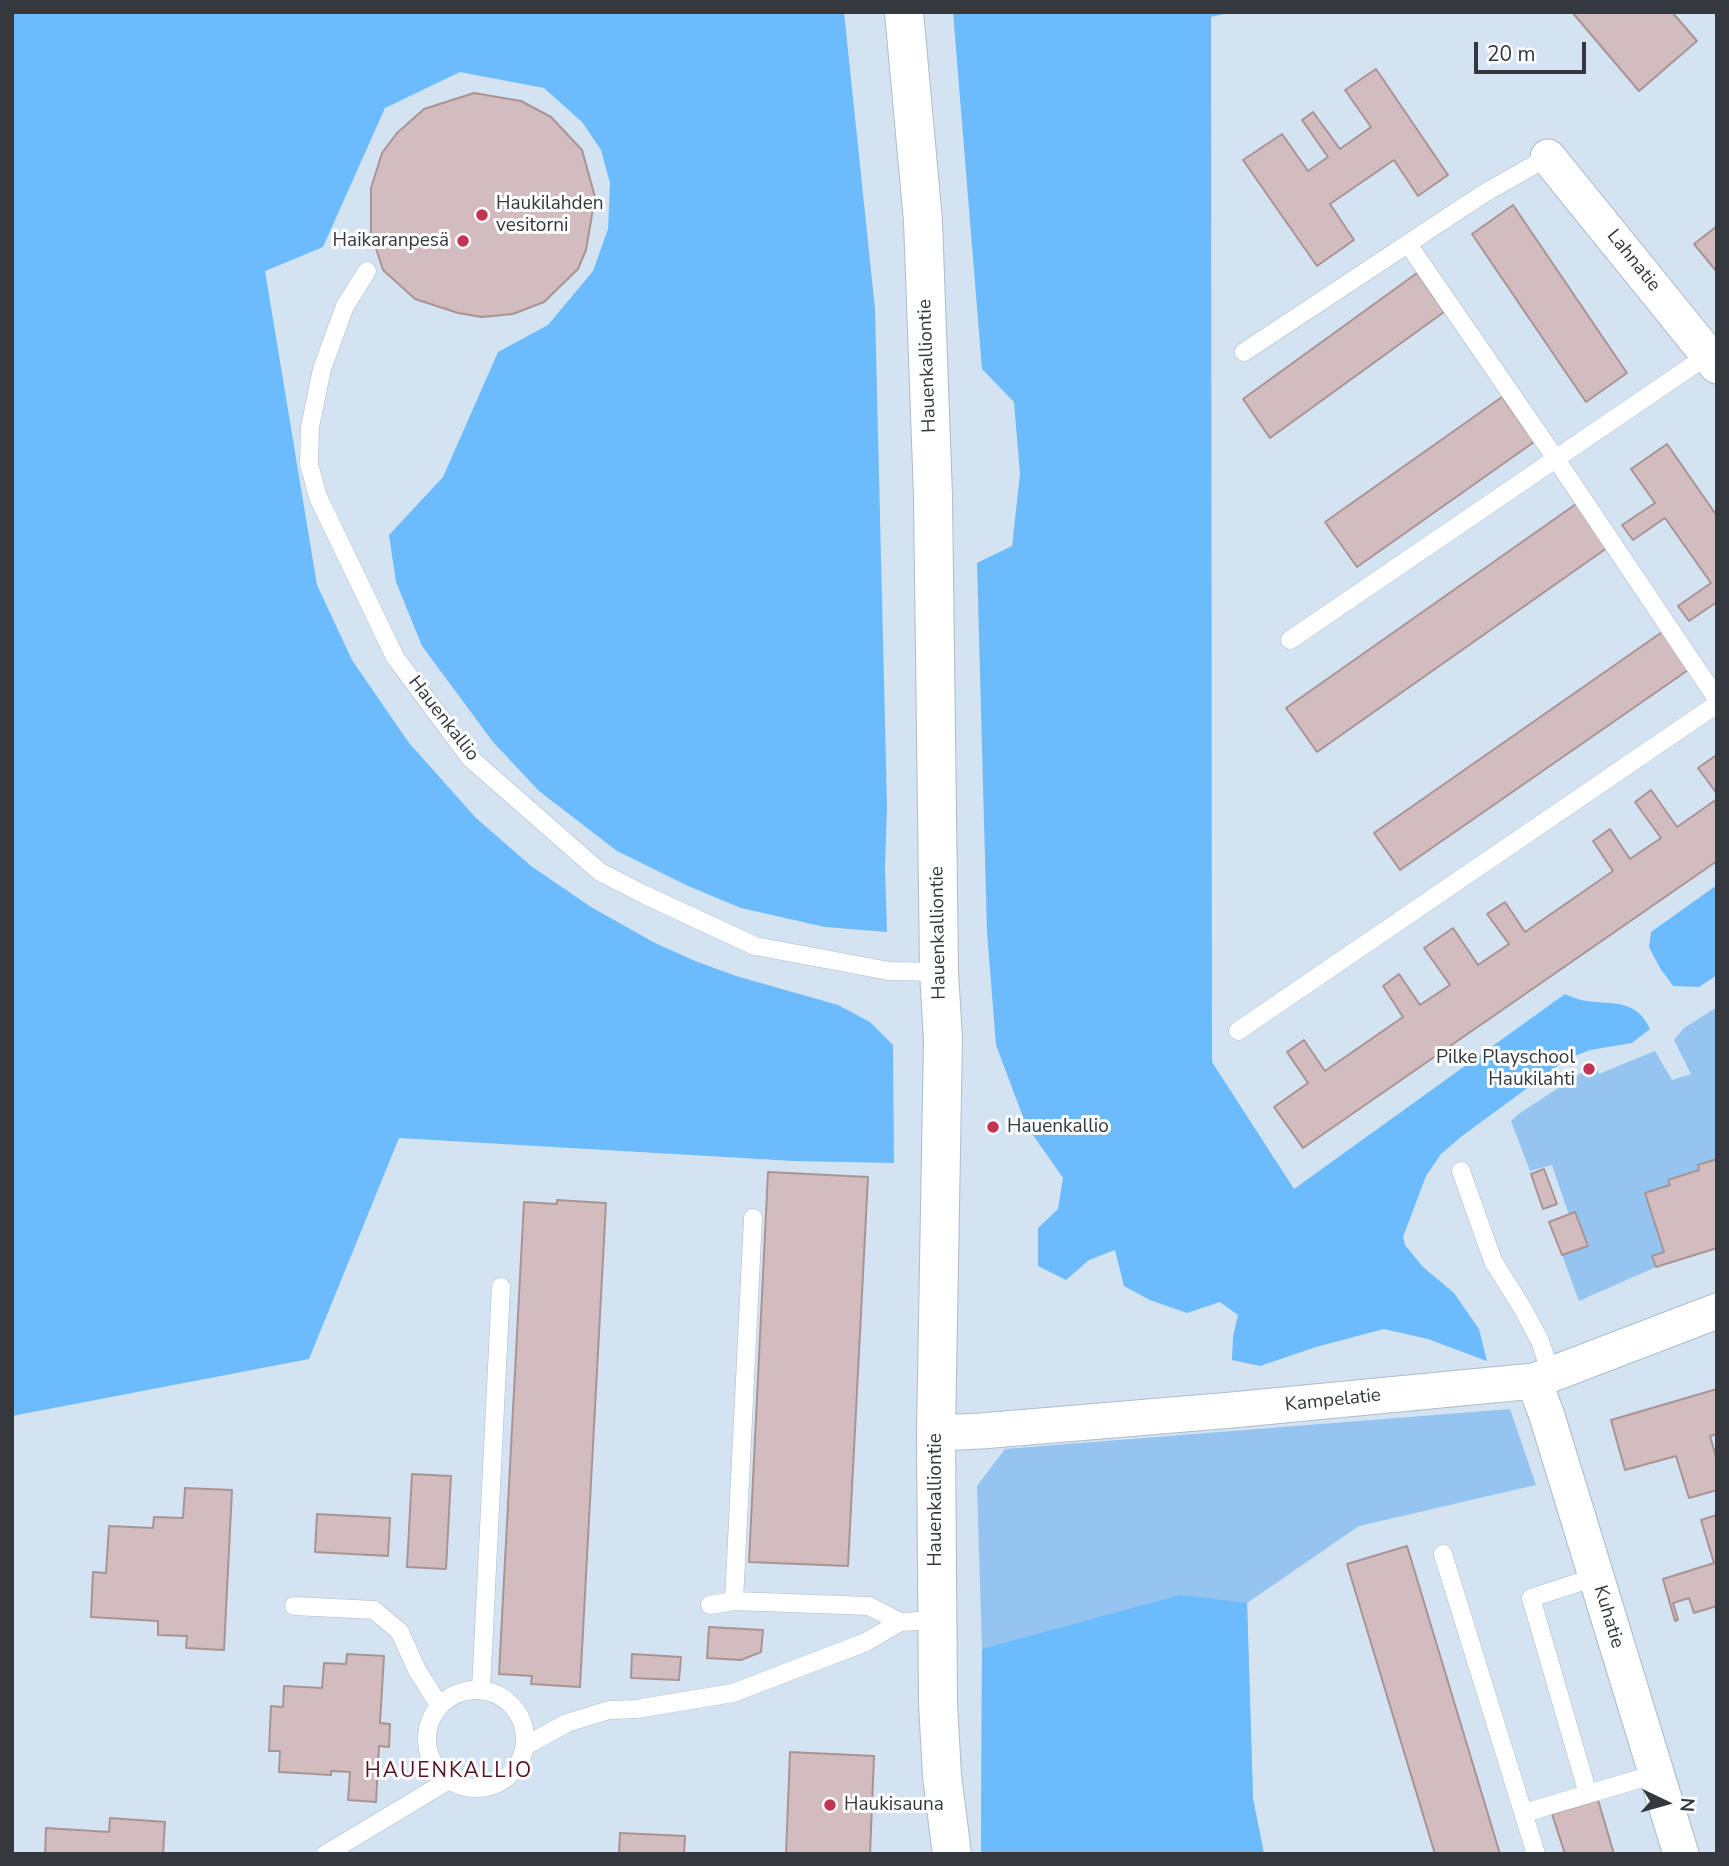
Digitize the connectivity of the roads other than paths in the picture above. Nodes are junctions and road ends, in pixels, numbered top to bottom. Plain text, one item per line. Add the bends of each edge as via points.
1 (904, 12) edge
2 (1548, 157) joint
3 (1408, 244) junction
4 (367, 271) dead end
5 (1244, 352) dead end
6 (1712, 360) edge
7 (1556, 459) junction
8 (1290, 640) dead end
9 (1717, 701) edge
10 (939, 972) junction
11 (1238, 1031) dead end
12 (1461, 1171) dead end
13 (753, 1217) dead end
14 (501, 1287) dead end
15 (1717, 1311) edge
16 (1543, 1378) junction
17 (936, 1433) junction
18 (1443, 1554) dead end
19 (1595, 1577) junction
20 (734, 1601) junction
21 (710, 1605) dead end
22 (294, 1606) dead end
23 (919, 1621) junction
24 (481, 1689) junction
25 (439, 1705) junction
26 (525, 1746) junction
27 (1656, 1774) junction
28 (449, 1780) junction
29 (1588, 1794) junction
30 (1524, 1813) junction
31 (326, 1854) edge
32 (952, 1854) edge
33 (1536, 1854) edge
34 (1681, 1854) edge

1 - 10 main road, Hauenkalliontie via 923,221 933,495
2 - 3 lane
2 - 6 street, Lahnatie
3 - 5 lane
3 - 7 lane
4 - 10 lane, Hauenkallio via 345,306 322,369 310,427 309,464 318,497 395,657 470,758 600,872 730,935 755,946 889,971
6 - 7 lane
7 - 8 lane
7 - 9 lane
9 - 11 lane
10 - 17 main road, Hauenkalliontie via 943,1039
12 - 16 lane via 1493,1261 1540,1341
13 - 20 lane
14 - 24 lane
15 - 16 street, Kampelatie
16 - 17 street, Kampelatie via 1218,1412
16 - 19 street, Kuhatie via 1547,1416
17 - 23 main road, Hauenkalliontie
18 - 30 lane
19 - 27 street, Kuhatie
19 - 29 lane via 1531,1598
20 - 21 lane
20 - 23 lane via 869,1606
22 - 25 lane via 374,1611 400,1632
23 - 26 lane via 733,1692 609,1710 567,1723
23 - 32 main road, Hauenkalliontie via 938,1703
24 - 25 lane via 466,1690
24 - 26 lane via 510,1703 520,1715
25 - 28 lane via 430,1720 429,1753 436,1769
26 - 28 lane via 515,1769 496,1784 464,1787
27 - 29 lane
27 - 34 street, Kuhatie
28 - 31 lane
29 - 30 lane
30 - 33 lane

